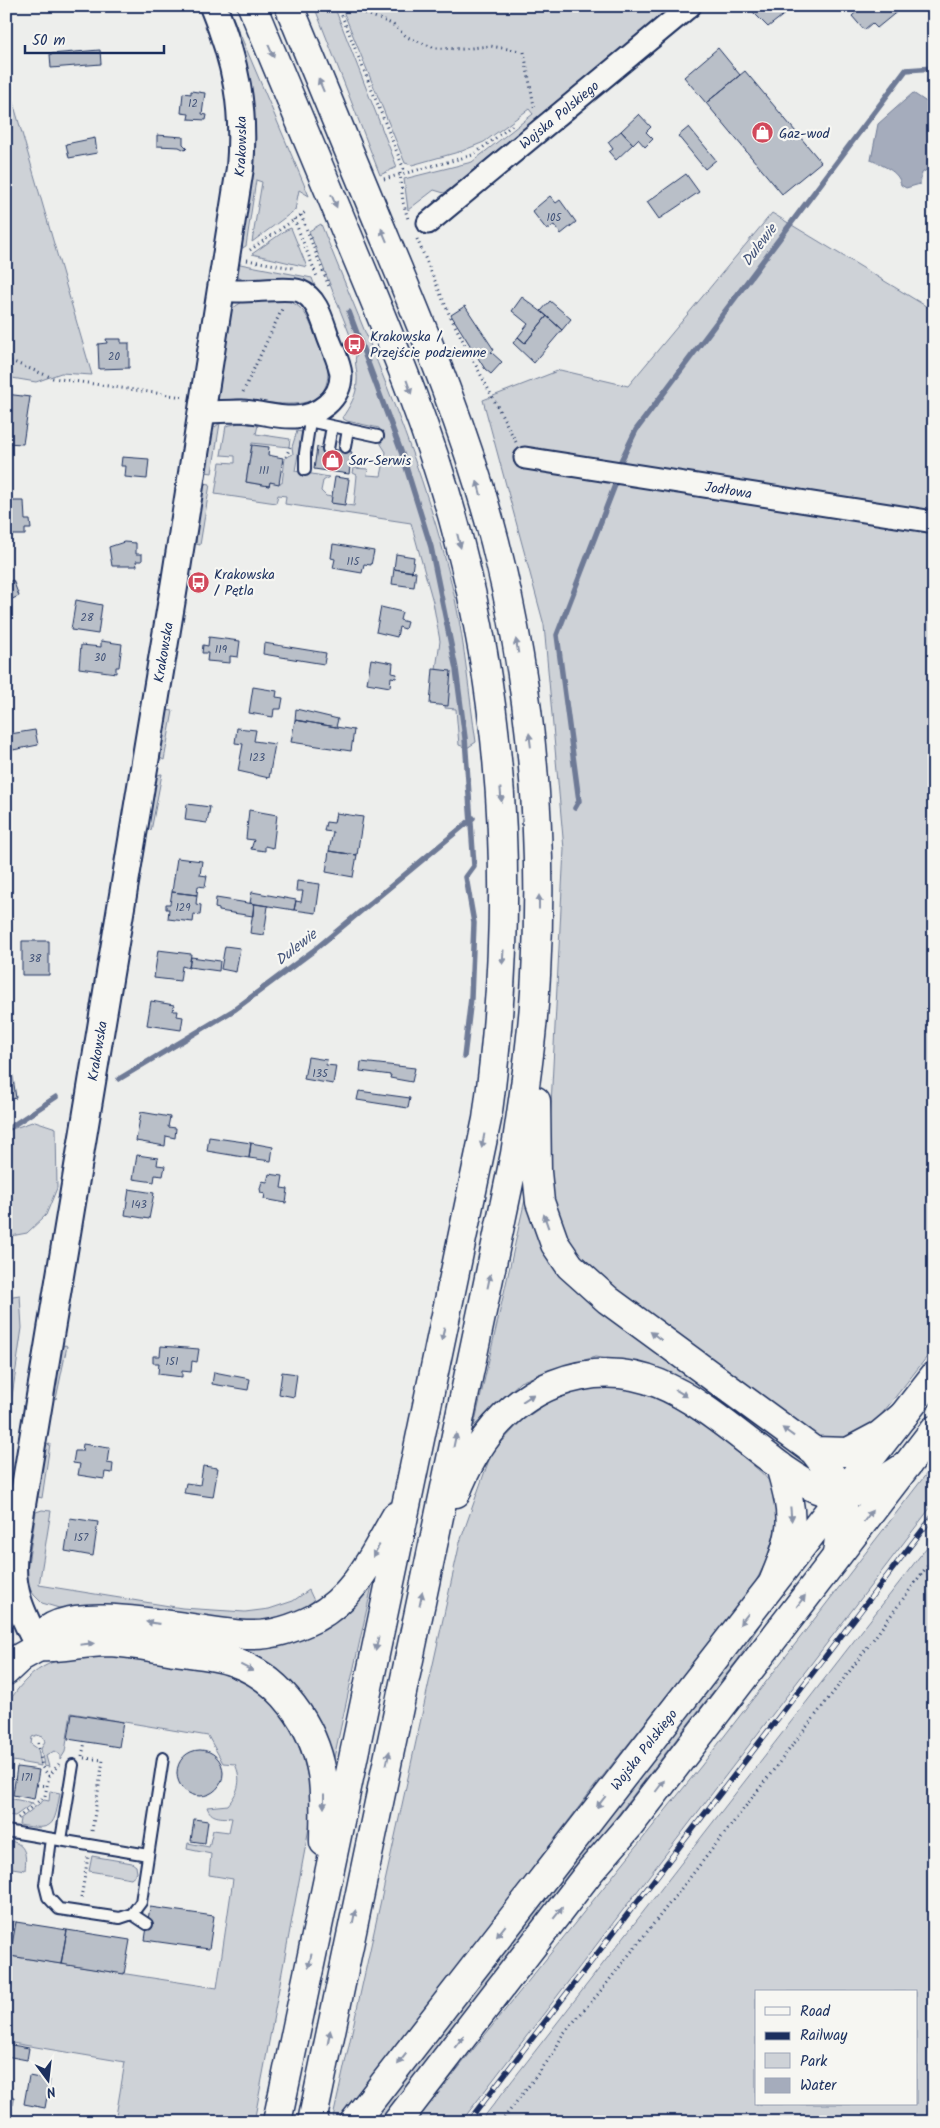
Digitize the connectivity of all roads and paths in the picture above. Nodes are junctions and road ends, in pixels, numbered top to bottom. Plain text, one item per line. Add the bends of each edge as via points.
1 (213, 6) edge
2 (252, 6) edge
3 (288, 6) edge
4 (338, 6) edge
5 (347, 6) edge
6 (690, 6) edge
7 (516, 122) dead end
8 (540, 131) junction
9 (405, 172) junction
10 (400, 173) junction
11 (384, 179) dead end
12 (307, 211) dead end
13 (301, 215) junction
14 (294, 219) junction
15 (418, 228) junction
16 (253, 248) dead end
17 (226, 256) junction
18 (309, 258) dead end
19 (304, 270) junction
20 (315, 272) dead end
21 (220, 290) junction
22 (293, 290) junction
23 (334, 298) dead end
24 (6, 359) edge
25 (209, 407) junction
26 (302, 419) junction
27 (332, 426) junction
28 (348, 429) junction
29 (378, 436) dead end
30 (344, 447) dead end
31 (328, 449) dead end
32 (525, 458) joint
33 (305, 470) dead end
34 (934, 522) edge
35 (533, 1021) junction
36 (934, 1376) edge
37 (904, 1415) junction
38 (934, 1430) edge
39 (814, 1451) junction
40 (907, 1465) junction
41 (780, 1466) junction
42 (845, 1492) junction
43 (409, 1494) junction
44 (837, 1554) junction
45 (430, 1556) junction
46 (934, 1557) edge
47 (774, 1580) junction
48 (39, 1647) junction
49 (6, 1670) edge
50 (38, 1742) dead end
51 (84, 1742) dead end
52 (82, 1757) dead end
53 (163, 1758) dead end
54 (73, 1766) dead end
55 (49, 1776) dead end
56 (37, 1785) dead end
57 (47, 1786) dead end
58 (6, 1831) edge
59 (56, 1840) junction
60 (148, 1855) junction
61 (324, 1896) junction
62 (132, 1914) junction
63 (148, 1924) dead end
64 (277, 2122) edge
65 (312, 2122) edge
66 (354, 2122) edge
67 (397, 2122) edge
68 (501, 2122) edge

1 - 17 street, Krakowska via 234,66 242,112 240,168
2 -> 43 main road via 383,318 431,447 459,538 475,606 497,746 503,815 505,912 491,1092
35 -> 3 main road via 538,914 537,814 521,671 495,542 474,470 433,354
4 - 9 path
5 - 8 path via 392,24 407,37 435,48 490,46 523,51
6 - 8 street, Wojska Polskiego
7 - 9 path via 473,155
8 - 15 street, Wojska Polskiego
9 - 10 path
10 - 11 path
10 - 15 path via 403,202
12 - 13 path
13 - 14 path
13 - 23 path
14 - 16 path
14 - 18 path
15 - 32 path via 450,316
17 - 19 path
17 - 21 street, Krakowska
19 - 20 path
19 - 22 path
21 - 22 street via 237,293
21 - 25 street, Krakowska
22 - 25 path via 243,391
22 - 26 street via 307,295 317,308 341,375 338,389 329,402
24 - 25 path via 54,378
25 - 26 street
25 - 48 street, Krakowska via 173,590 14,1553 12,1577 15,1594
26 - 27 lane
26 - 33 lane
27 - 28 lane
27 - 31 lane
28 - 29 lane
28 - 30 lane
32 - 34 street, Jodłowa
39 -> 35 main road via 608,1300 582,1279 562,1255 546,1223 538,1189
45 -> 35 main road via 515,1154
36 - 37 main road, Wojska Polskiego
37 - 39 main road via 880,1435 848,1452
37 - 42 main road, Wojska Polskiego
38 - 40 main road
39 - 42 main road
40 - 42 main road via 874,1488
44 -> 40 main road
41 - 42 main road via 822,1491
45 -> 41 main road via 468,1464 490,1430 531,1396 582,1375 600,1372 630,1374 667,1386 689,1398
41 -> 47 main road via 792,1525 789,1543
42 - 44 main road
42 - 47 main road, Wojska Polskiego
43 -> 48 main road via 355,1584 330,1607 302,1624 247,1636 126,1619 96,1618 52,1627 43,1635
43 -> 61 main road
67 -> 44 main road
65 -> 45 main road
46 - 68 path via 732,1824 563,2034 553,2054
47 -> 66 main road, Wojska Polskiego
48 - 49 main road
48 -> 61 main road via 130,1644 234,1662 268,1682 299,1715 319,1760 324,1786
50 - 55 path via 42,1767
51 - 52 path
53 - 60 lane
54 - 59 lane
56 - 57 path
58 - 59 lane
59 - 60 lane
59 - 62 lane via 44,1885 54,1906 63,1911 113,1918
60 - 62 lane via 141,1902
61 -> 64 main road
62 - 63 lane

